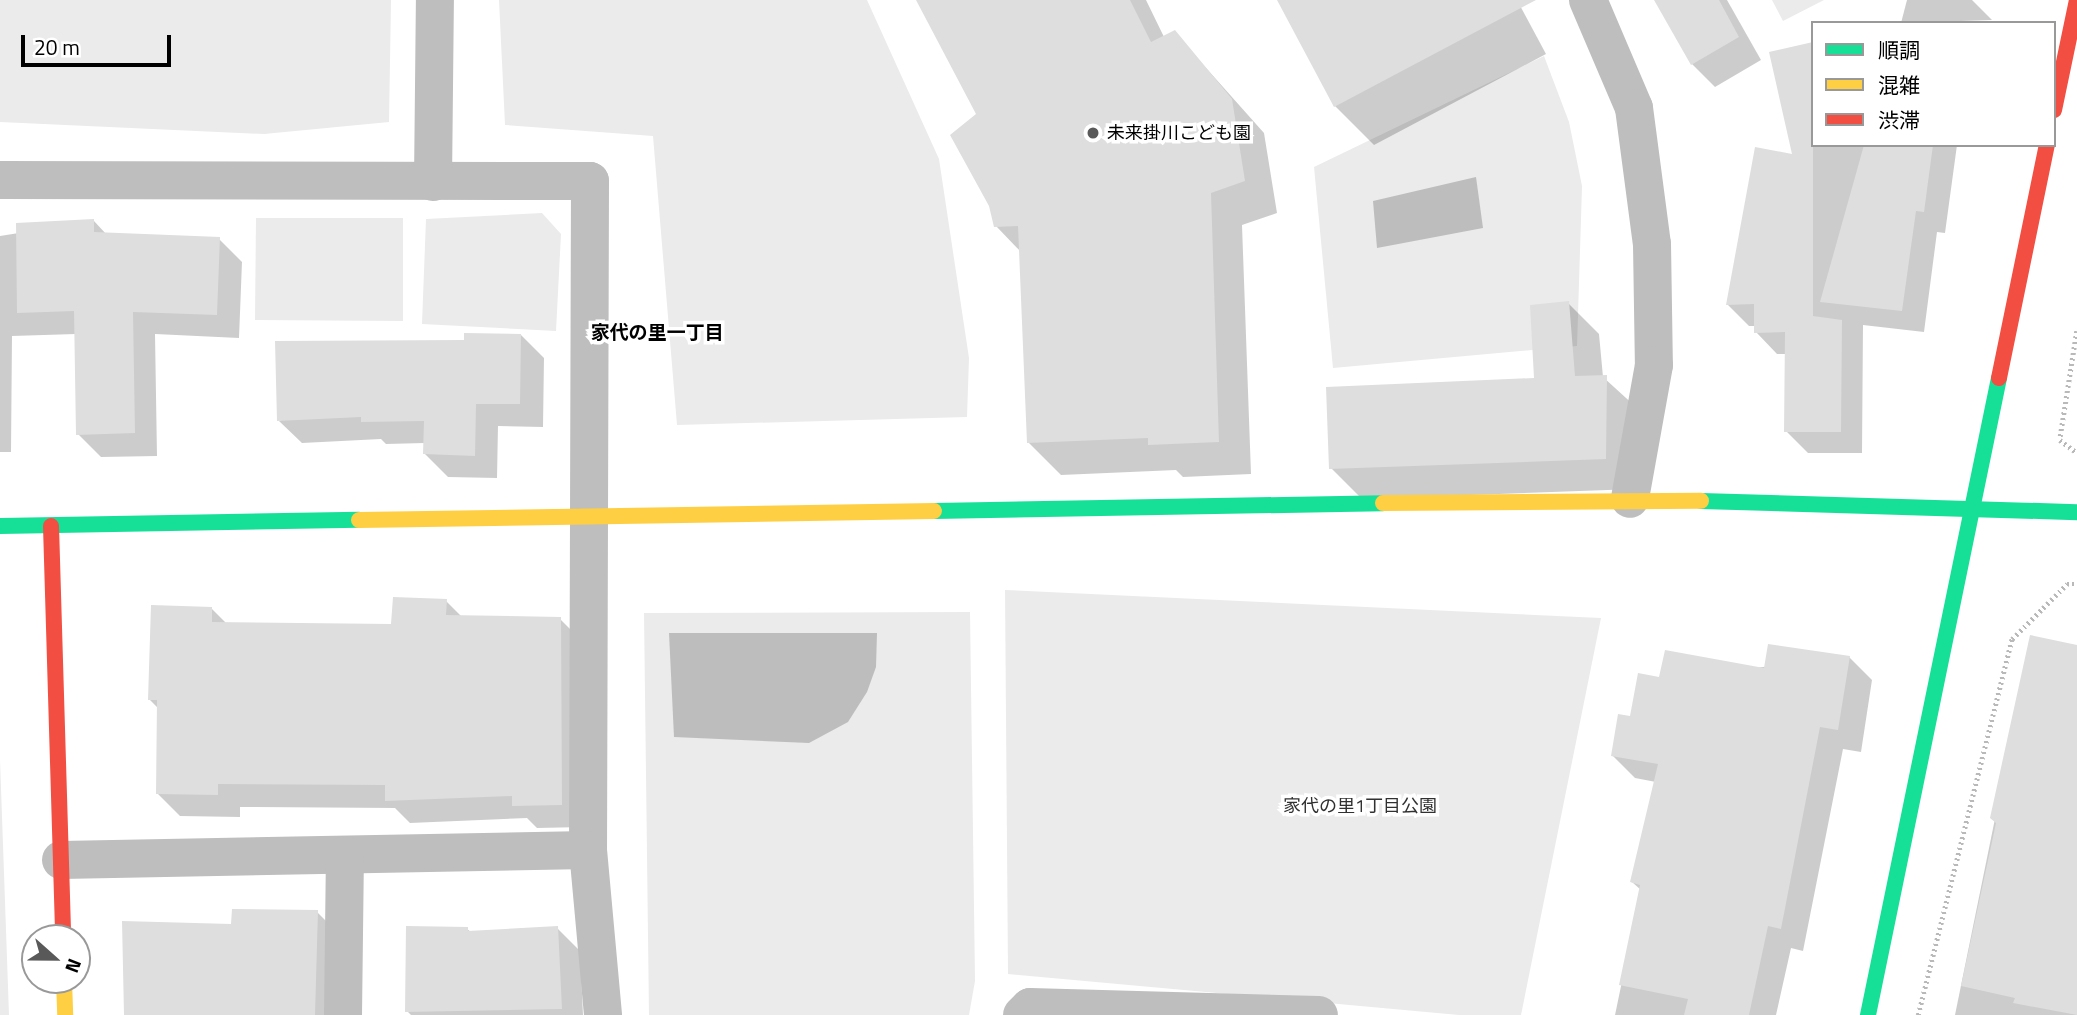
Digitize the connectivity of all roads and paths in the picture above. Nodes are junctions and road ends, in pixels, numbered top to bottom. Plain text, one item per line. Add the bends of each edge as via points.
1 (436, 0) edge
2 (1588, 0) edge
3 (2077, 0) edge
4 (2056, 100) edge
5 (2047, 147) edge
6 (0, 180) edge
7 (433, 182) junction
8 (2077, 331) edge
9 (2077, 453) edge
10 (1630, 499) junction
11 (1973, 506) junction
12 (2077, 512) edge
13 (592, 515) junction
14 (0, 526) edge
15 (51, 526) junction
16 (2077, 584) edge
17 (588, 850) junction
18 (345, 855) junction
19 (61, 860) junction
20 (63, 924) edge
21 (64, 994) edge
22 (1150, 1013) edge
23 (65, 1015) edge
24 (343, 1015) edge
25 (603, 1015) edge
26 (1022, 1015) edge
27 (1319, 1015) edge
28 (1868, 1015) edge
29 (1919, 1015) edge

1 - 7 street
2 - 10 street via 1634,108 1652,244 1654,365
3 - 4 street
5 - 11 street
6 - 7 street
7 - 13 street via 590,181
8 - 9 path via 2060,440
10 - 11 street
10 - 13 street
11 - 12 street
11 - 28 street
13 - 15 street
13 - 17 street
14 - 15 street
15 - 19 street
16 - 29 path via 2067,584 2012,639
17 - 18 street
17 - 25 street
18 - 19 street
18 - 24 street
19 - 20 street
21 - 23 street
22 - 26 street via 1030,1007
22 - 27 street

